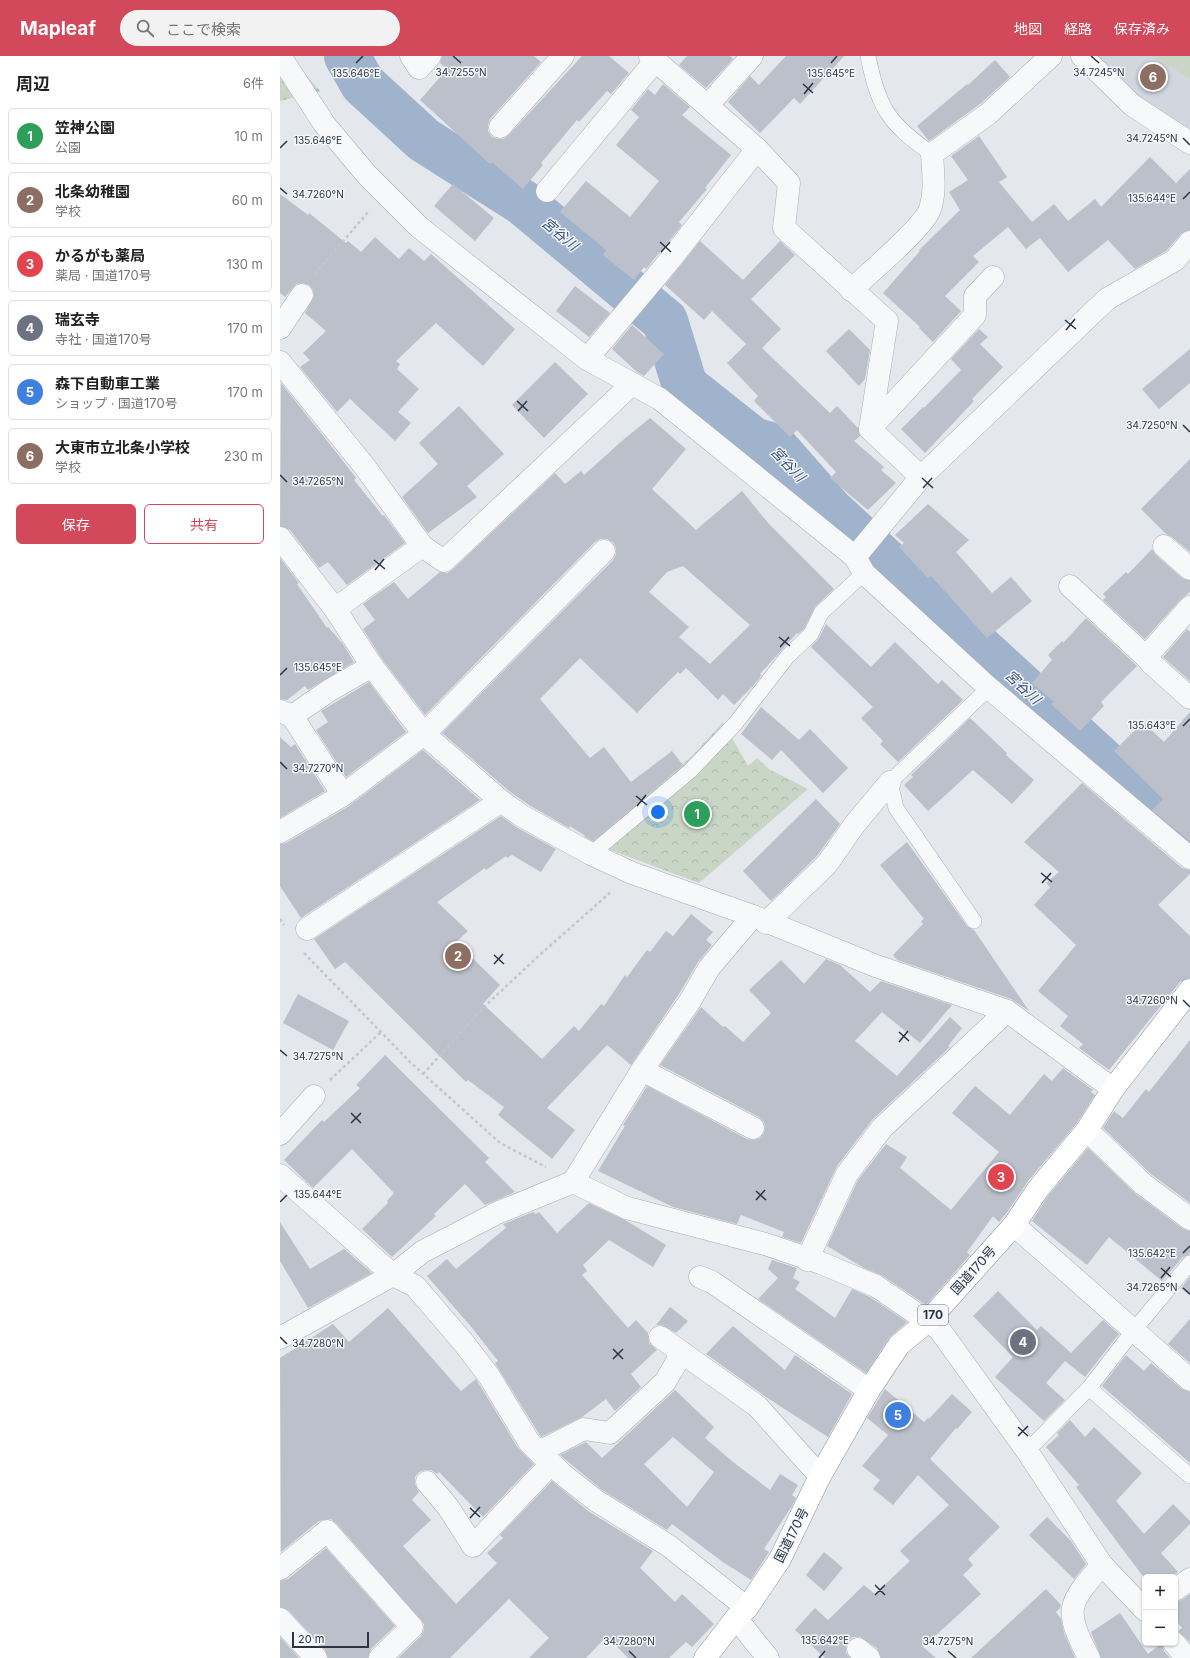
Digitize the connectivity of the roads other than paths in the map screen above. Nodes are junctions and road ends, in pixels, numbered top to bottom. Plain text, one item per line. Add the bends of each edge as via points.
1 (280, 56) edge
2 (411, 56) edge
3 (430, 56) edge
4 (563, 56) edge
5 (752, 56) edge
6 (868, 56) edge
7 (1052, 56) edge
8 (1082, 56) edge
9 (653, 58) edge
10 (708, 105) junction
11 (500, 127) dead end
12 (1190, 143) edge
13 (757, 148) junction
14 (932, 154) junction
15 (548, 191) dead end
16 (1190, 242) edge
17 (993, 277) dead end
18 (851, 290) junction
19 (302, 295) road end
20 (280, 328) edge
21 (587, 359) junction
22 (280, 362) edge
23 (632, 384) junction
24 (870, 429) junction
25 (921, 477) junction
26 (280, 538) edge
27 (422, 546) junction
28 (1164, 546) dead end
29 (604, 551) dead end
30 (859, 561) junction
31 (1190, 569) edge
32 (1070, 586) dead end
33 (1190, 606) edge
34 (335, 609) junction
35 (1146, 657) junction
36 (372, 666) junction
37 (989, 688) junction
38 (1190, 698) edge
39 (286, 713) edge
40 (424, 734) junction
41 (890, 782) junction
42 (343, 795) junction
43 (501, 801) junction
44 (280, 832) edge
45 (591, 854) junction
46 (1190, 858) edge
47 (760, 920) junction
48 (974, 921) dead end
49 (298, 936) road end
50 (1190, 990) edge
51 (1007, 1011) junction
52 (642, 1070) junction
53 (1113, 1090) junction
54 (314, 1096) road end
55 (753, 1128) dead end
56 (1087, 1130) junction
57 (280, 1134) edge
58 (280, 1175) edge
59 (573, 1182) junction
60 (1190, 1219) edge
61 (1014, 1225) junction
62 (807, 1260) junction
63 (1190, 1263) edge
64 (394, 1275) junction
65 (700, 1277) dead end
66 (928, 1321) junction
67 (1134, 1330) junction
68 (660, 1337) dead end
69 (280, 1338) edge
70 (682, 1353) junction
71 (1190, 1380) edge
72 (1089, 1388) junction
73 (869, 1390) junction
74 (1027, 1451) junction
75 (545, 1458) junction
76 (820, 1476) junction
77 (1190, 1476) edge
78 (427, 1482) dead end
79 (1102, 1565) junction
80 (280, 1569) edge
81 (1190, 1579) edge
82 (1178, 1588) edge
83 (1142, 1607) edge
84 (741, 1613) junction
85 (280, 1619) edge
86 (1176, 1646) edge
87 (316, 1658) edge
88 (380, 1658) edge
89 (705, 1658) edge
90 (768, 1658) edge
91 (1089, 1658) edge
92 (1186, 1658) edge

1 - 21 street via 325,125 386,194 419,226
2 - 3 street via 419,68
4 - 11 street
5 - 10 street
6 - 14 lane via 879,99 893,123
7 - 14 street via 988,114
8 - 12 street via 1132,105
9 - 10 street
9 - 15 street
10 - 13 street
13 - 18 street via 789,183 784,228
13 - 21 street via 670,260
14 - 18 street via 934,192 930,211 914,231
16 - 25 street via 1175,260 1107,299
17 - 24 street via 975,296 976,315
18 - 24 street via 887,321
19 - 20 street
21 - 23 street
22 - 27 street via 365,467
23 - 27 street via 444,561
23 - 30 street via 660,399
24 - 25 street
25 - 30 street via 880,526
26 - 34 street
27 - 34 street
28 - 31 street
29 - 40 street
30 - 37 street
30 - 45 lane via 822,613 811,634 787,657 735,724 690,771
32 - 35 street
33 - 35 street
34 - 36 street
35 - 38 street
36 - 39 street
36 - 40 street
37 - 41 lane
37 - 46 street
39 - 42 street
40 - 42 street
40 - 43 street
41 - 47 street via 855,824 827,864
41 - 48 lane via 896,808
42 - 44 street
43 - 45 street via 522,816
43 - 49 street
45 - 47 street via 632,873
47 - 51 street via 876,966
47 - 52 street via 708,968 690,1001
50 - 53 highway, 国道170号 / 170
51 - 53 street
51 - 62 street via 882,1128 847,1174
52 - 55 street
52 - 59 street
53 - 56 highway, 国道170号 / 170
54 - 57 street
56 - 60 street via 1143,1184
56 - 61 highway, 国道170号 / 170 via 1038,1189
58 - 64 street
59 - 62 street via 627,1208 765,1244
59 - 64 street via 497,1213 435,1245 422,1252
61 - 66 highway, 国道170号 / 170
61 - 67 street
62 - 66 street via 821,1263 876,1286
63 - 67 lane
64 - 69 street
64 - 75 street via 414,1286 463,1342 489,1376 529,1442
65 - 73 street via 712,1282
66 - 73 highway, 国道170号 / 170 via 899,1345
66 - 74 street via 939,1329
67 - 71 street
67 - 72 lane
68 - 70 street
70 - 75 street via 665,1382 610,1433 584,1429
70 - 76 street via 757,1406
72 - 74 lane
72 - 77 lane
73 - 76 highway, 国道170号 / 170
74 - 79 street
75 - 78 street via 473,1546 448,1506
75 - 84 street via 594,1500 669,1546
76 - 84 highway, 国道170号 / 170 via 780,1559
79 - 83 street
79 - 91 street via 1079,1591 1072,1607 1074,1629
80 - 88 street via 327,1531 412,1627
81 - 82 street
84 - 89 highway, 国道170号 / 170
84 - 90 street
85 - 87 street
86 - 92 street

